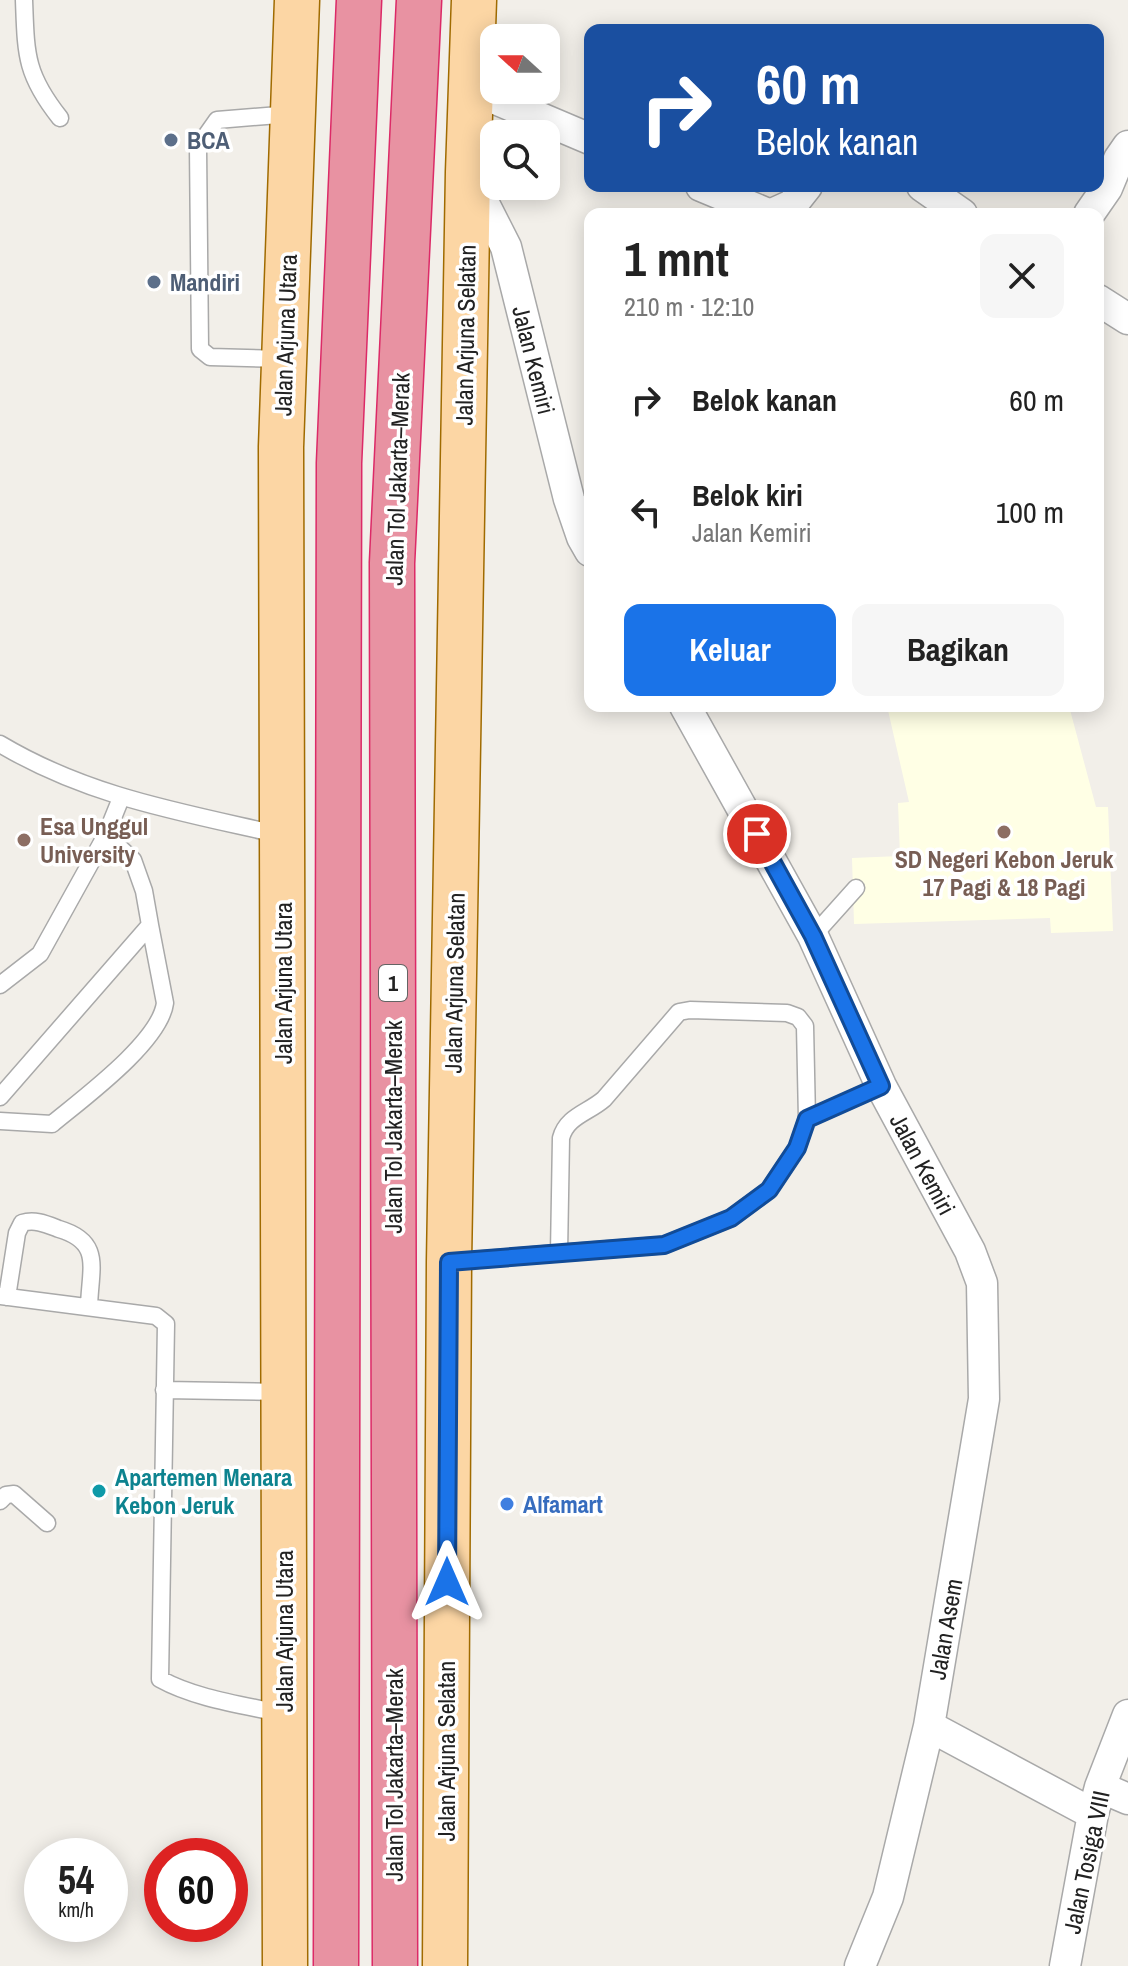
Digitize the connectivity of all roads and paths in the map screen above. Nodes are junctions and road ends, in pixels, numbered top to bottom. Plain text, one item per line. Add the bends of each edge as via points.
1 (24, 0) edge
2 (297, 0) edge
3 (359, 0) edge
4 (419, 0) edge
5 (474, 0) edge
6 (472, 89) junction
7 (293, 114) junction
8 (60, 118) dead end
9 (584, 136) edge
10 (1128, 146) edge
11 (468, 172) junction
12 (716, 192) edge
13 (802, 192) edge
14 (931, 192) edge
15 (755, 208) edge
16 (785, 208) edge
17 (953, 208) edge
18 (1093, 208) edge
19 (1104, 304) edge
20 (1128, 319) edge
21 (284, 359) junction
22 (584, 540) edge
23 (688, 712) edge
24 (0, 744) edge
25 (121, 798) junction
26 (106, 835) junction
27 (282, 835) junction
28 (856, 888) dead end
29 (150, 925) junction
30 (813, 936) junction
31 (0, 985) edge
32 (881, 1086) junction
33 (0, 1097) edge
34 (807, 1119) junction
35 (0, 1121) edge
36 (559, 1253) junction
37 (449, 1262) junction
38 (982, 1283) joint
39 (4, 1296) edge
40 (89, 1307) junction
41 (164, 1390) junction
42 (283, 1392) junction
43 (0, 1501) edge
44 (47, 1523) dead end
45 (284, 1714) junction
46 (1128, 1715) edge
47 (929, 1726) junction
48 (1128, 1799) edge
49 (1096, 1800) junction
50 (285, 1966) edge
51 (336, 1966) edge
52 (395, 1966) edge
53 (445, 1966) edge
54 (860, 1966) edge
55 (1065, 1966) edge

1 - 8 lane via 26,54 39,91
2 - 7 main road, Jalan Arjuna Utara
3 - 51 highway via 339,463
4 - 52 highway, Jalan Tol Jakarta–Merak / 1 via 392,563
5 - 6 main road, Jalan Arjuna Selatan
6 - 9 street
6 - 11 main road, Jalan Arjuna Selatan
7 - 21 main road, Jalan Arjuna Utara
7 - 21 lane via 217,120 198,147 200,349 210,357
10 - 18 street
11 - 22 street, Jalan Kemiri via 506,247
11 - 37 main road, Jalan Arjuna Selatan
12 - 15 street
13 - 16 street
14 - 17 street
19 - 20 street
21 - 27 main road, Jalan Arjuna Utara
23 - 30 street, Jalan Kemiri
24 - 25 lane via 62,777
25 - 26 lane
25 - 27 lane
26 - 29 lane via 133,860
26 - 31 lane via 40,954
27 - 42 main road, Jalan Arjuna Utara
28 - 30 lane
29 - 33 lane
29 - 35 lane via 165,1003 154,1030 52,1124
30 - 32 street, Jalan Kemiri
32 - 34 lane
32 - 38 street, Jalan Kemiri
34 - 36 lane via 797,1148 769,1190 731,1218 664,1245
34 - 36 lane via 805,1026 798,1017 679,1012 604,1099 564,1126
36 - 37 lane
37 - 53 main road, Jalan Arjuna Selatan
38 - 47 street, Jalan Asem via 984,1399
39 - 40 lane
39 - 40 lane via 17,1233 22,1223 32,1220 85,1240 90,1252
40 - 41 lane via 156,1316 166,1324
41 - 42 lane
41 - 45 lane via 160,1679
42 - 45 main road, Jalan Arjuna Utara
43 - 44 lane via 14,1494
45 - 50 main road, Jalan Arjuna Utara
46 - 49 street, Jalan Tosiga VIII
47 - 49 street
47 - 54 street, Jalan Asem via 888,1897
48 - 49 street
49 - 55 street, Jalan Tosiga VIII

